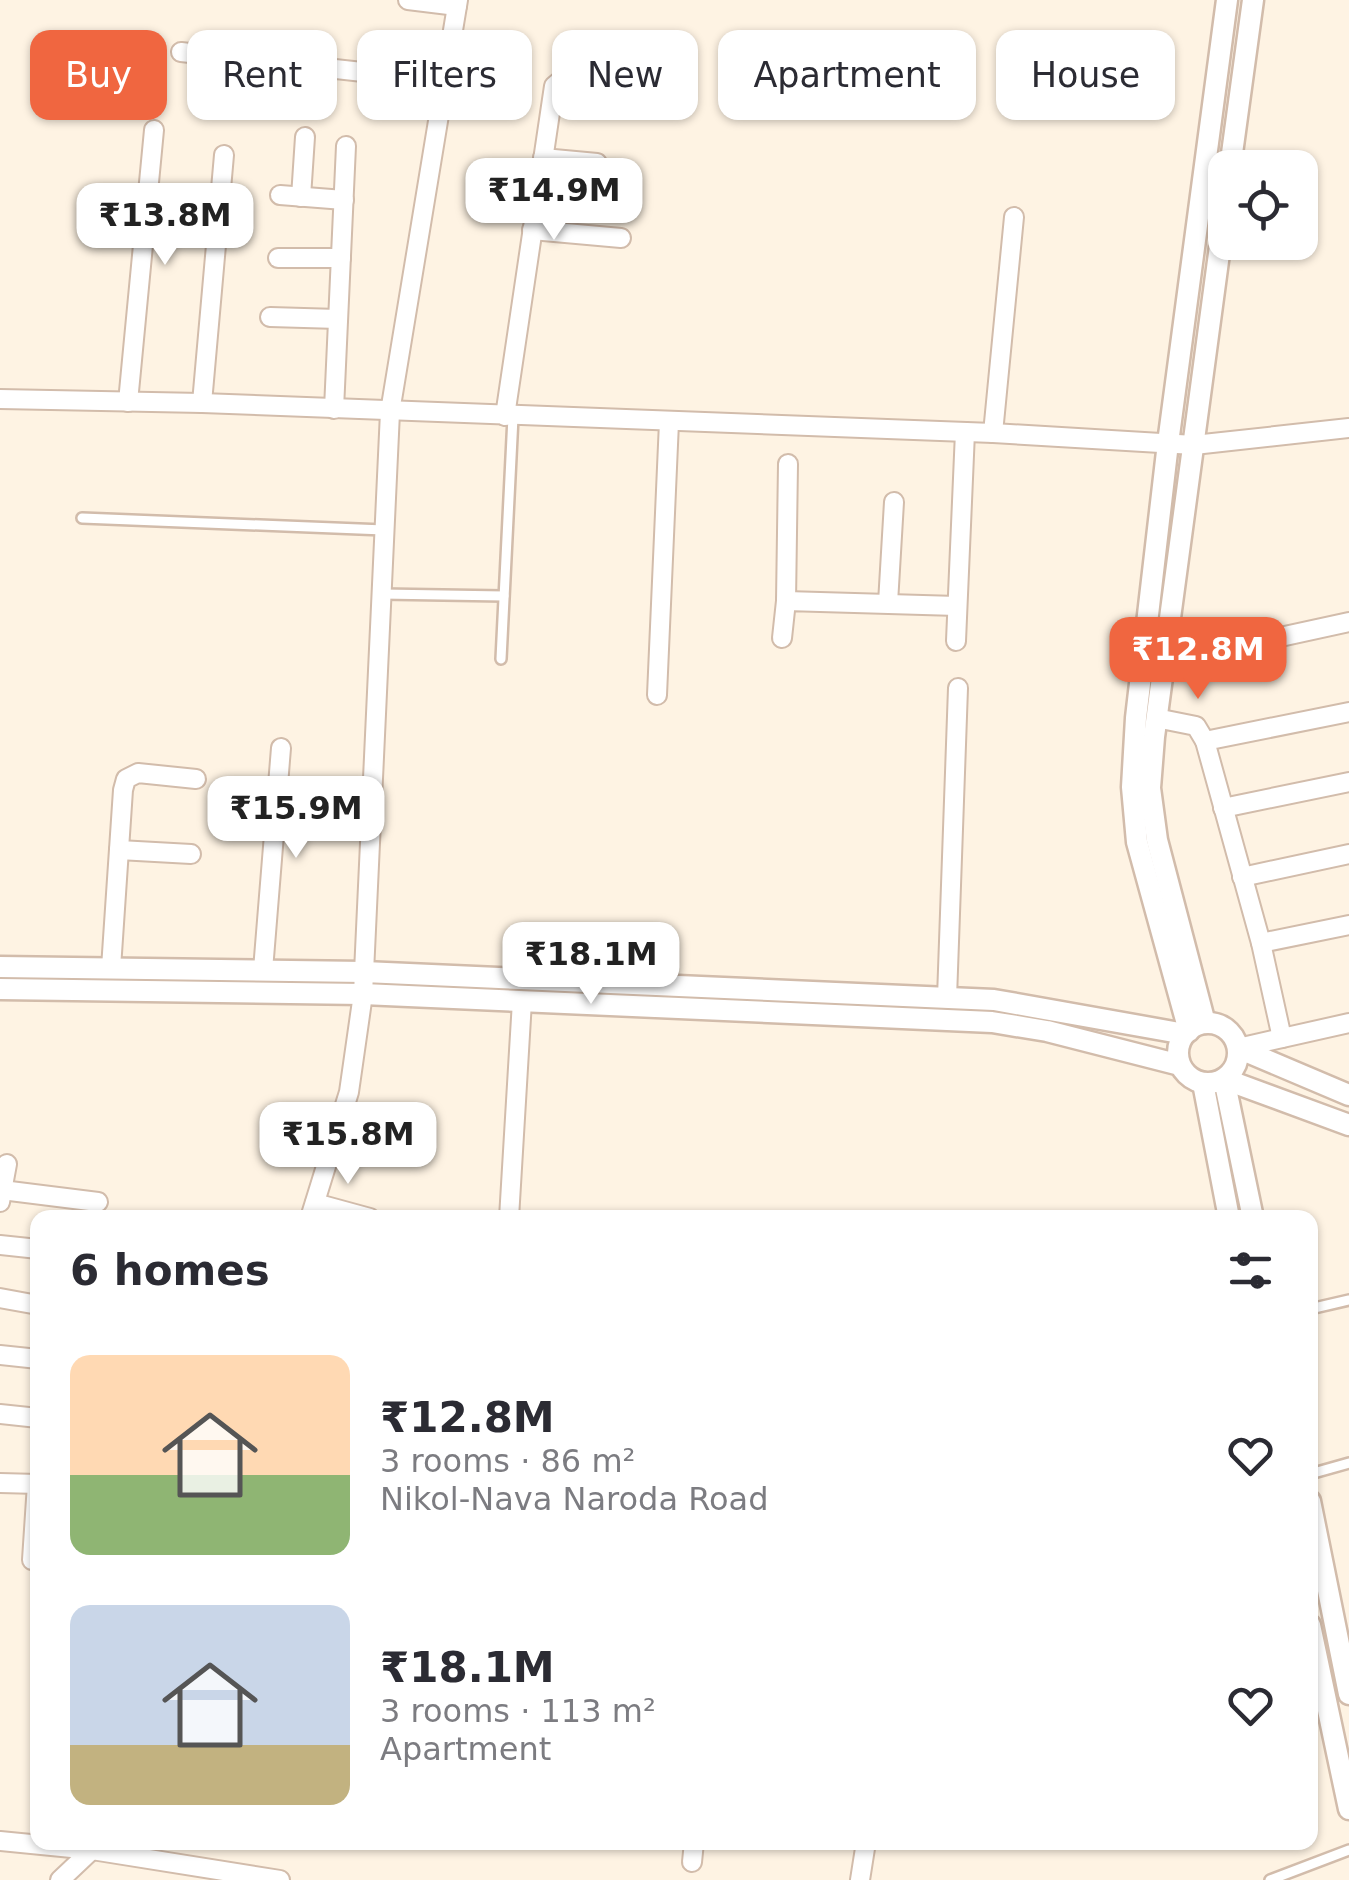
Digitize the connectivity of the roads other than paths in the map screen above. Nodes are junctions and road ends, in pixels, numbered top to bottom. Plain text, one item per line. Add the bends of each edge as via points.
1 (408, 0) edge
2 (1228, 0) edge
3 (1252, 0) edge
4 (458, 3) edge
5 (453, 30) edge
6 (181, 52) dead end
7 (357, 71) edge
8 (552, 99) edge
9 (438, 120) edge
10 (154, 130) dead end
11 (305, 137) dead end
12 (346, 146) dead end
13 (1232, 150) edge
14 (224, 155) dead end
15 (543, 158) junction
16 (597, 163) dead end
17 (280, 196) dead end
18 (301, 197) junction
19 (344, 200) junction
20 (1014, 217) dead end
21 (532, 230) junction
22 (621, 238) dead end
23 (278, 258) dead end
24 (341, 258) junction
25 (1218, 260) edge
26 (270, 316) dead end
27 (338, 319) junction
28 (0, 399) edge
29 (128, 402) junction
30 (202, 403) junction
31 (334, 410) junction
32 (390, 412) junction
33 (509, 416) junction
34 (669, 422) junction
35 (1349, 428) edge
36 (964, 432) junction
37 (993, 433) junction
38 (1168, 443) junction
39 (1194, 444) junction
40 (788, 464) dead end
41 (894, 502) dead end
42 (82, 518) dead end
43 (384, 530) junction
44 (382, 594) junction
45 (504, 596) junction
46 (786, 601) junction
47 (888, 603) junction
48 (957, 606) junction
49 (1349, 622) edge
50 (782, 638) dead end
51 (956, 641) dead end
52 (500, 659) dead end
53 (1164, 662) junction
54 (1142, 667) junction
55 (958, 688) dead end
56 (657, 695) dead end
57 (1349, 712) edge
58 (1156, 718) junction
59 (1205, 741) junction
60 (281, 748) dead end
61 (196, 779) dead end
62 (1349, 782) edge
63 (1222, 808) junction
64 (119, 850) junction
65 (192, 854) dead end
66 (1349, 854) edge
67 (1242, 877) junction
68 (1349, 925) edge
69 (1261, 943) junction
70 (0, 967) edge
71 (111, 968) junction
72 (263, 970) junction
73 (364, 972) junction
74 (0, 989) edge
75 (364, 994) junction
76 (947, 998) junction
77 (522, 1001) junction
78 (1349, 1023) edge
79 (1193, 1029) junction
80 (1282, 1038) junction
81 (1238, 1048) junction
82 (1180, 1065) junction
83 (1213, 1081) junction
84 (1349, 1095) edge
85 (1349, 1125) edge
86 (6, 1164) dead end
87 (1, 1196) edge
88 (98, 1202) dead end
89 (312, 1210) edge
90 (509, 1210) edge
91 (1228, 1210) edge
92 (1250, 1210) edge
93 (0, 1245) edge
94 (30, 1249) edge
95 (0, 1298) edge
96 (1349, 1300) edge
97 (30, 1304) edge
98 (1318, 1307) edge
99 (0, 1355) edge
100 (30, 1357) edge
101 (0, 1414) edge
102 (30, 1417) edge
103 (1349, 1463) edge
104 (1318, 1472) edge
105 (0, 1483) edge
106 (30, 1484) edge
107 (1318, 1541) edge
108 (1318, 1663) edge
109 (1349, 1694) edge
110 (1349, 1810) edge
111 (0, 1841) edge
112 (30, 1843) edge
113 (92, 1850) edge
114 (118, 1850) edge
115 (865, 1850) edge
116 (1349, 1850) edge
117 (60, 1880) edge
118 (280, 1880) edge
119 (860, 1880) edge
120 (1270, 1880) edge

1 - 4 street
2 - 38 street
3 - 13 street
4 - 5 street
6 - 7 street
8 - 15 street
9 - 32 street
10 - 29 street
11 - 18 street
12 - 19 street
14 - 30 street
15 - 16 street
15 - 21 street
17 - 18 street
18 - 19 street
19 - 24 street
20 - 37 street
21 - 22 street
21 - 33 street
23 - 24 street
24 - 27 street
25 - 39 street
26 - 27 street
27 - 31 street
28 - 29 street
29 - 30 street
30 - 31 street
31 - 32 street
32 - 33 street
32 - 43 street
33 - 34 street
33 - 45 lane
34 - 36 street
34 - 56 street
35 - 39 street
36 - 37 street
36 - 48 street
37 - 38 street
38 - 39 street
38 - 54 street
39 - 53 street
40 - 46 street
41 - 47 street
42 - 43 lane
43 - 44 street
44 - 45 lane
44 - 73 street
45 - 52 lane
46 - 47 street
46 - 50 street
47 - 48 street
48 - 51 street
49 - 53 street
53 - 54 street
53 - 58 street
54 - 79 street via 1132,786 1137,842
55 - 76 street
57 - 59 street
58 - 59 street via 1196,726
58 - 79 street via 1150,788
59 - 63 street
60 - 72 street
61 - 64 street via 138,773 126,779
62 - 63 street
63 - 67 street
64 - 65 street
64 - 71 street
66 - 67 street
67 - 69 street
68 - 69 street
69 - 80 street
70 - 71 street
71 - 72 street
72 - 73 street
73 - 75 street
73 - 76 street
74 - 75 street
75 - 77 street
75 - 89 street via 349,1092
76 - 79 street
77 - 82 street via 992,1022
77 - 90 street
78 - 80 street
79 - 81 street via 1228,1030
79 - 82 street via 1179,1043
80 - 81 street
81 - 83 street via 1237,1062
81 - 84 street
82 - 83 street via 1186,1074
83 - 85 street
83 - 91 street
83 - 92 street
86 - 87 street
87 - 88 street
93 - 94 street
95 - 97 street
96 - 98 lane
99 - 100 street
101 - 102 street
103 - 104 lane
105 - 106 street
107 - 109 street
108 - 110 street
111 - 112 street
113 - 117 street
114 - 118 street
115 - 119 street
116 - 120 lane

